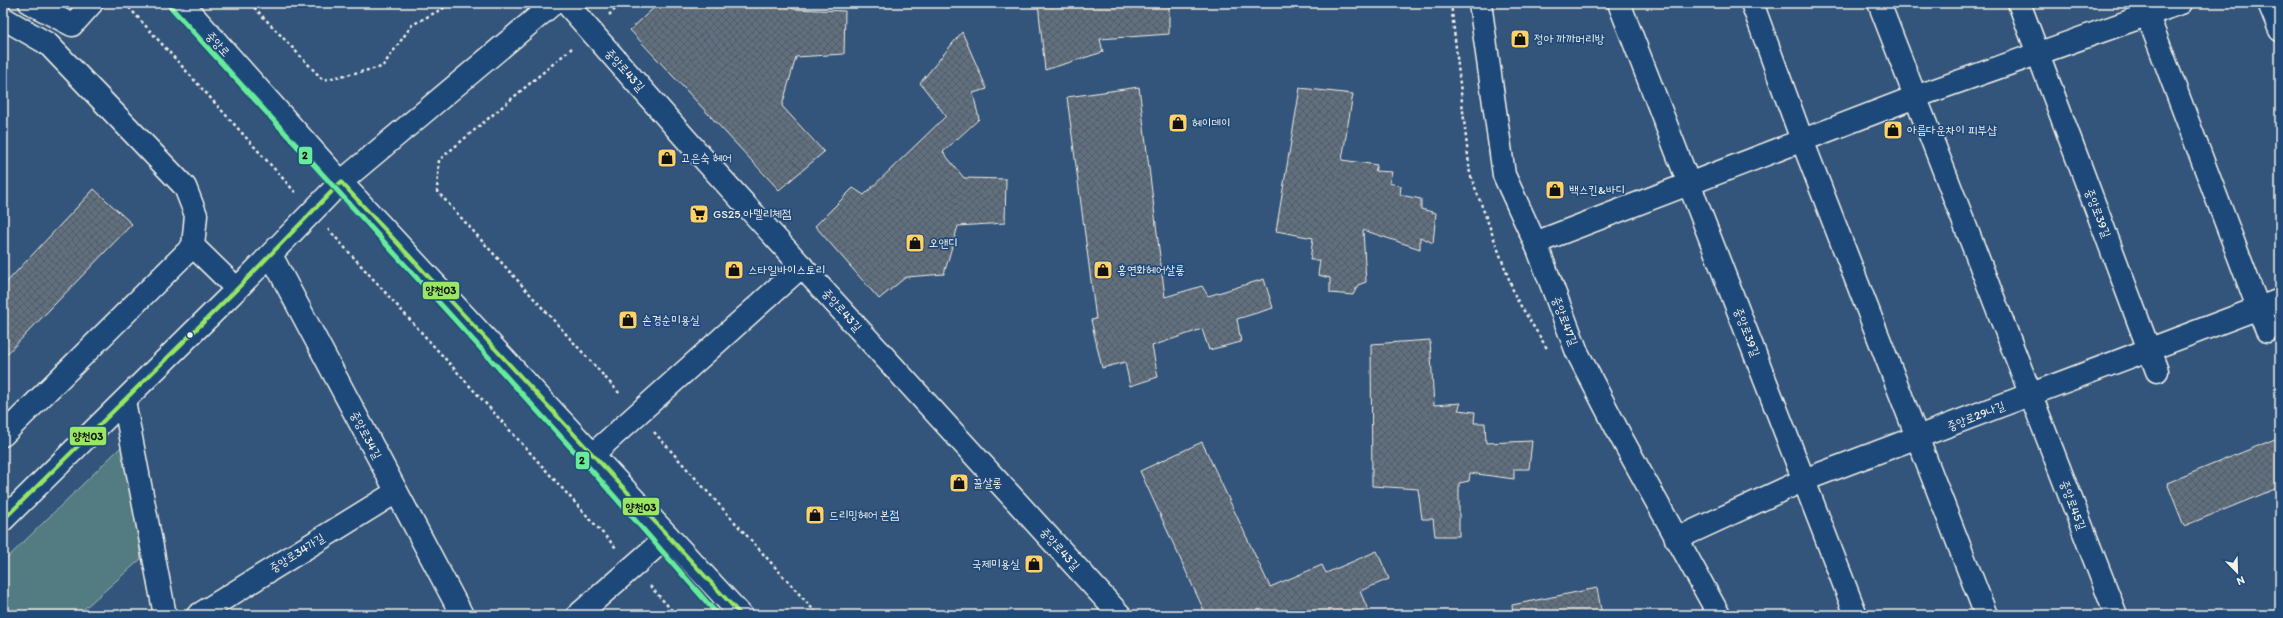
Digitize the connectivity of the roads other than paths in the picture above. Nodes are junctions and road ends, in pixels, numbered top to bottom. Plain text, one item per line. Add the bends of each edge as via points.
1 (30, 3) edge
2 (92, 3) edge
3 (182, 3) edge
4 (554, 3) edge
5 (566, 3) edge
6 (1480, 3) edge
7 (1619, 3) edge
8 (1752, 3) edge
9 (1878, 3) edge
10 (2019, 3) edge
11 (2181, 3) edge
12 (2270, 3) edge
13 (2146, 9) edge
14 (3, 18) edge
15 (2280, 30) edge
16 (2038, 54) junction
17 (1915, 97) junction
18 (1802, 140) junction
19 (341, 182) junction
20 (1689, 184) junction
21 (1535, 243) junction
22 (193, 246) junction
23 (271, 255) junction
24 (802, 266) junction
25 (237, 289) junction
26 (2280, 300) edge
27 (2258, 308) junction
28 (2267, 331) dead end
29 (2149, 350) junction
30 (2157, 371) dead end
31 (2030, 396) junction
32 (124, 401) junction
33 (3, 435) edge
34 (1918, 438) junction
35 (592, 455) junction
36 (1804, 480) junction
37 (396, 492) junction
38 (3, 520) edge
39 (668, 536) junction
40 (1676, 539) junction
41 (165, 615) edge
42 (198, 615) edge
43 (462, 615) edge
44 (578, 615) edge
45 (741, 615) edge
46 (1120, 615) edge
47 (1719, 615) edge
48 (1856, 615) edge
49 (1986, 615) edge
50 (2116, 615) edge

1 - 2 street via 74,23
3 - 19 street, 중앙로
4 - 19 street
5 - 24 street, 중앙로43길
6 - 21 street, 중앙로47길 via 1504,175
7 - 20 street, 중앙로39길
8 - 18 street
9 - 17 street
10 - 16 street, 중앙로39길
11 - 13 street
12 - 15 street
13 - 16 street
13 - 27 street
14 - 22 street via 48,44 185,187 196,215
16 - 17 street
16 - 29 street, 중앙로39길
17 - 18 street
17 - 31 street
18 - 20 street
18 - 34 street
19 - 23 street
19 - 35 street, 중앙로
20 - 21 street
20 - 36 street, 중앙로39길
21 - 40 street, 중앙로47길 via 1577,352
22 - 25 street
22 - 33 street
23 - 25 street
23 - 37 street, 중앙로34길
24 - 35 street
24 - 46 street, 중앙로43길
25 - 32 street
26 - 27 street, 중앙로29나길
27 - 28 street
27 - 29 street, 중앙로29나길
29 - 30 street, 중앙로39길
29 - 31 street, 중앙로29나길
31 - 34 street, 중앙로29나길
31 - 50 street, 중앙로45길
32 - 38 street
32 - 41 street
34 - 36 street, 중앙로29나길
34 - 49 street
35 - 39 street, 중앙로
36 - 40 street, 중앙로29나길
36 - 48 street
37 - 42 street, 중앙로34가길
37 - 43 street, 중앙로34길
39 - 44 street
39 - 45 street, 중앙로
40 - 47 street, 중앙로47길

